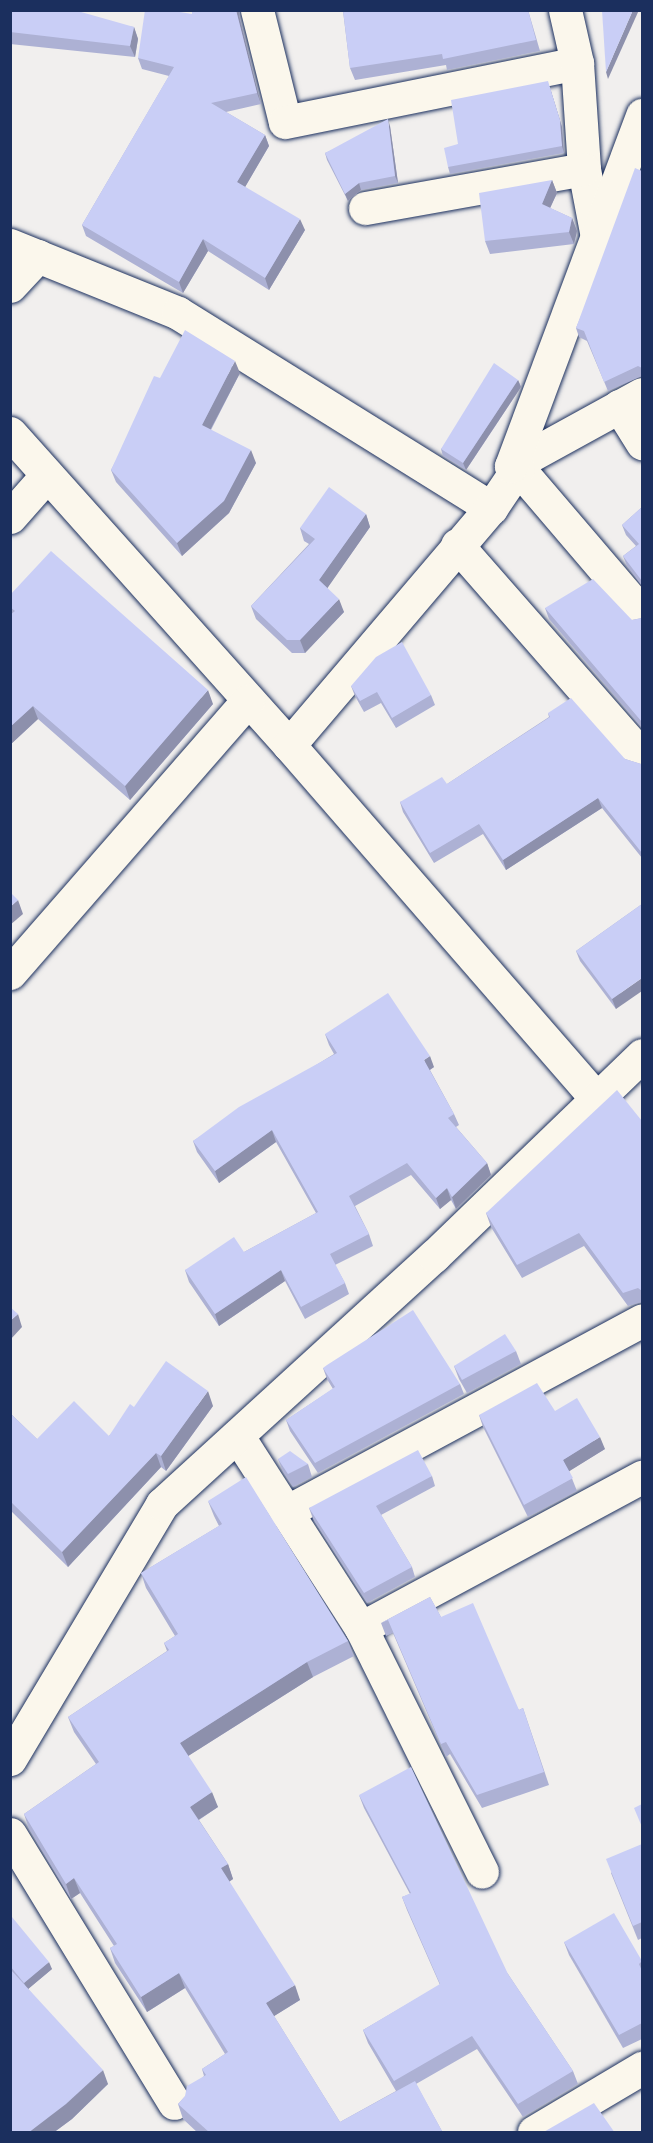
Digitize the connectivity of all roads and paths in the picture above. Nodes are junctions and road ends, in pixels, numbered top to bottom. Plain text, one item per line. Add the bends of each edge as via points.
1 (257, 10) edge
2 (565, 10) edge
3 (577, 63) junction
4 (642, 115) edge
5 (584, 170) junction
6 (365, 208) dead end
7 (597, 237) junction
8 (24, 250) edge
9 (10, 286) edge
10 (631, 400) edge
11 (10, 433) edge
12 (642, 443) edge
13 (515, 467) junction
14 (47, 475) junction
15 (491, 508) junction
16 (10, 517) edge
17 (457, 545) junction
18 (642, 613) edge
19 (248, 700) junction
20 (289, 744) junction
21 (642, 756) edge
22 (10, 973) edge
23 (642, 1055) edge
24 (597, 1099) junction
25 (642, 1320) edge
26 (239, 1438) junction
27 (642, 1477) edge
28 (286, 1512) junction
29 (361, 1628) junction
30 (10, 1759) edge
31 (10, 1834) edge
32 (482, 1872) dead end
33 (642, 2068) edge
34 (174, 2103) dead end
35 (534, 2133) edge

1 - 3 street via 285,122
2 - 3 street
3 - 5 street
4 - 7 street
5 - 6 street
5 - 7 street
7 - 13 street
8 - 9 street
8 - 15 street via 178,314
10 - 12 street
10 - 13 street
11 - 14 street
13 - 15 street
13 - 18 street
14 - 16 street
14 - 19 street
15 - 17 street
17 - 20 street
17 - 21 street
19 - 20 street
19 - 22 street
20 - 24 street
23 - 24 street
24 - 26 street
25 - 28 street
26 - 28 street
26 - 30 street via 162,1504
27 - 29 street
28 - 29 street
29 - 32 street
31 - 34 street
33 - 35 street

